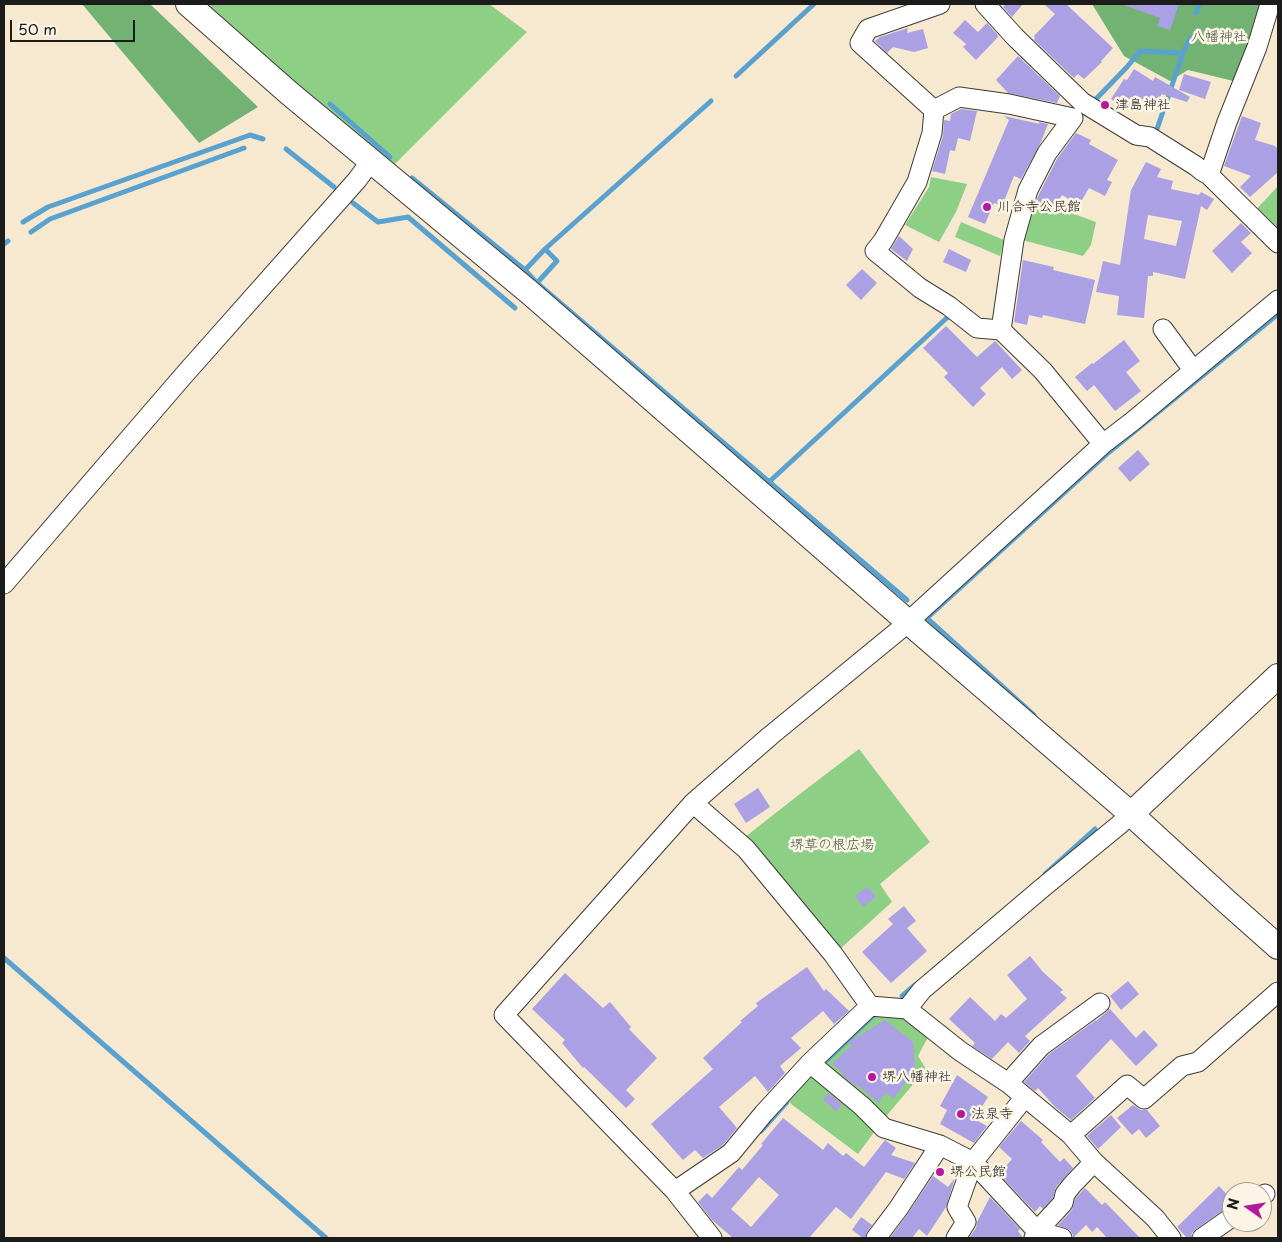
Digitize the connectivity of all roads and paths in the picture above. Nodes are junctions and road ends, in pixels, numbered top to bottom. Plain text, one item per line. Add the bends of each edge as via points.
1 (188, 4) edge
2 (940, 4) edge
3 (985, 4) edge
4 (1270, 4) edge
5 (934, 110) junction
6 (1077, 110) junction
7 (371, 161) junction
8 (1209, 175) junction
9 (1278, 243) edge
10 (1278, 300) edge
11 (1164, 329) dead end
12 (1001, 330) junction
13 (1193, 370) junction
14 (1103, 444) junction
15 (4, 584) edge
16 (907, 621) junction
17 (1278, 676) edge
18 (693, 803) junction
19 (1131, 814) junction
20 (1278, 947) edge
21 (1278, 992) edge
22 (1100, 1003) dead end
23 (870, 1006) junction
24 (907, 1009) junction
25 (810, 1063) junction
26 (1008, 1083) junction
27 (1026, 1097) junction
28 (1071, 1136) junction
29 (940, 1146) junction
30 (973, 1162) junction
31 (1094, 1162) junction
32 (675, 1191) junction
33 (1222, 1224) edge
34 (1036, 1235) edge
35 (712, 1238) edge
36 (876, 1238) edge
37 (956, 1238) edge
38 (1062, 1238) edge
39 (1171, 1238) edge
40 (1202, 1238) edge

1 - 7 street
2 - 5 street via 868,29 860,43
3 - 6 street
4 - 8 street
5 - 6 street via 959,97
5 - 12 street via 932,133 917,182 875,251 976,328
6 - 8 street via 1136,135 1150,137
6 - 12 street via 1047,153 1028,190 1014,240
7 - 15 street
7 - 16 street via 529,292
8 - 9 street
10 - 13 street
11 - 13 street
12 - 14 street via 1043,371
13 - 14 street
14 - 16 street
16 - 18 street
16 - 19 street
17 - 19 street
18 - 23 street via 746,849 833,954
18 - 32 street via 504,1015
19 - 20 street
19 - 24 street via 922,990
21 - 28 street via 1198,1062 1182,1066 1144,1099 1127,1085
22 - 26 street via 1041,1046
23 - 24 street
23 - 25 street
24 - 26 street via 960,1051
25 - 29 street via 884,1128
25 - 32 street via 730,1153
26 - 27 street
27 - 28 street
27 - 30 street
28 - 31 street
29 - 30 street
29 - 36 street
30 - 34 street
30 - 37 street via 958,1207 966,1222
31 - 34 street via 1072,1184 1063,1203
31 - 39 street via 1156,1218
32 - 35 street
33 - 40 street
34 - 38 street

